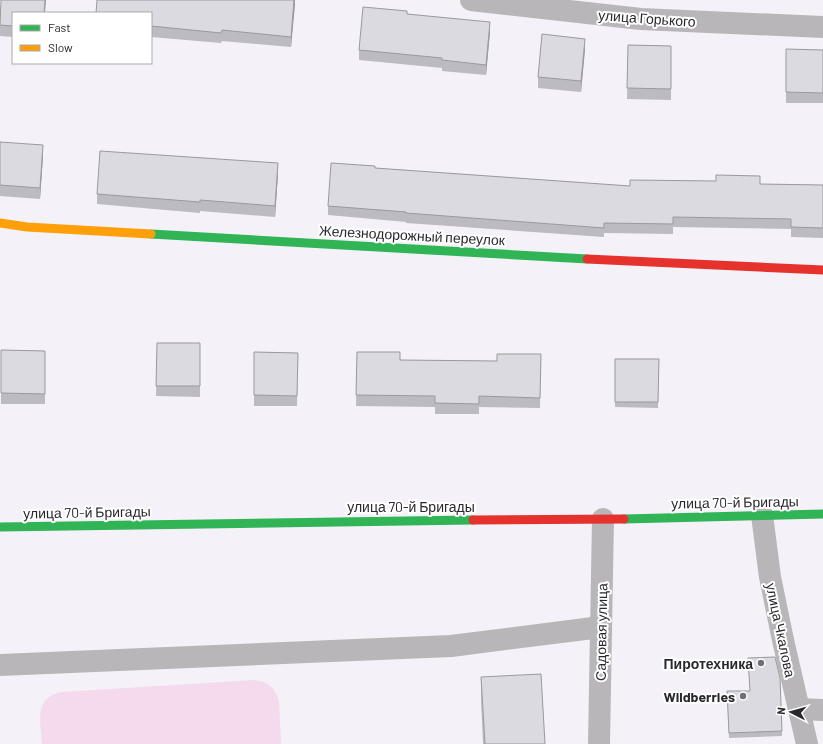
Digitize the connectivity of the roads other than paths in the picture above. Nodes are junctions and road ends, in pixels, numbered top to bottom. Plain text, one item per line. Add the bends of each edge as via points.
1 (471, 0) edge
2 (823, 27) edge
3 (0, 223) edge
4 (823, 270) edge
5 (823, 514) edge
6 (762, 515) junction
7 (603, 519) junction
8 (0, 528) edge
9 (601, 627) junction
10 (0, 664) edge
11 (799, 709) junction
12 (823, 710) edge
13 (599, 744) edge
14 (807, 744) edge

1 - 2 street, улица Горького via 641,19
3 - 4 main road, Железнодорожный переулок via 27,227 480,254
5 - 6 main road, улица 70-й Бригады
6 - 7 main road, улица 70-й Бригады
6 - 11 street, улица Чкалова via 770,577
7 - 8 main road, улица 70-й Бригады
7 - 9 street, Садовая улица
9 - 10 street via 451,646
9 - 13 street, Садовая улица
11 - 12 street
11 - 14 street, улица Чкалова

